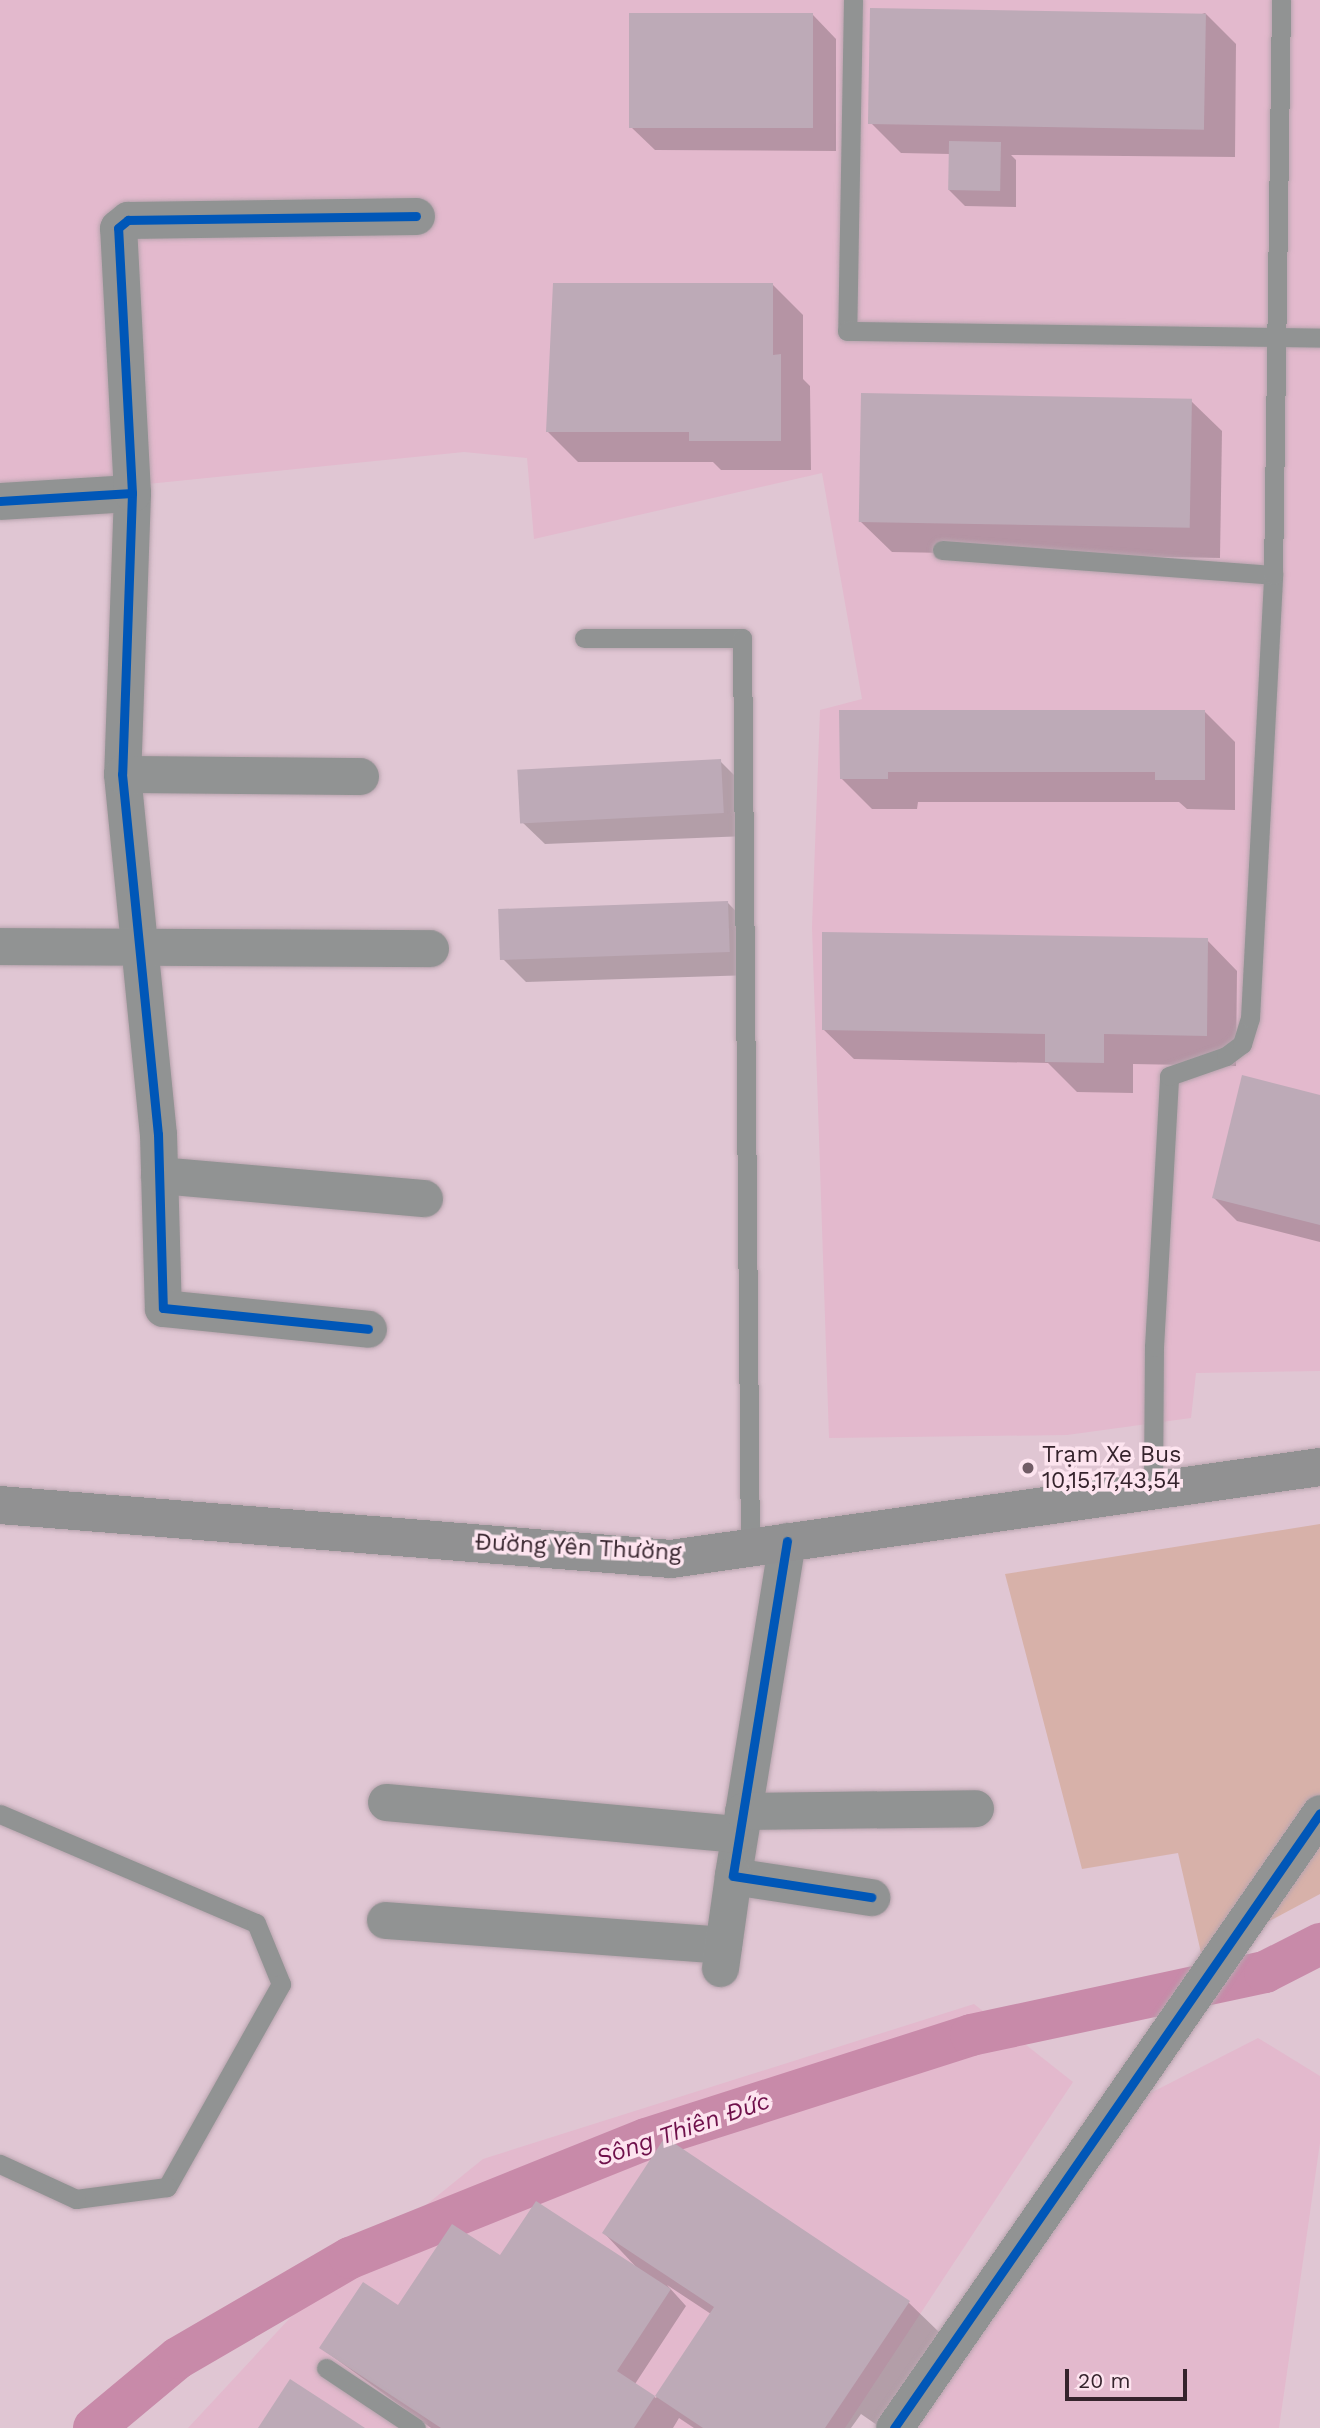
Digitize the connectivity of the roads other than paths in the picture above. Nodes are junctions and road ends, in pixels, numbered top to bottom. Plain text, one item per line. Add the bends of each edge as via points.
1 (853, 0) edge
2 (1281, 0) edge
3 (416, 216) dead end
4 (1276, 338) junction
5 (1320, 338) edge
6 (132, 493) junction
7 (0, 501) edge
8 (943, 550) dead end
9 (1273, 575) junction
10 (584, 638) dead end
11 (122, 774) junction
12 (360, 776) dead end
13 (0, 946) edge
14 (137, 947) junction
15 (430, 948) dead end
16 (159, 1175) junction
17 (424, 1198) dead end
18 (368, 1329) dead end
19 (1320, 1467) edge
20 (1153, 1488) junction
21 (0, 1505) edge
22 (788, 1541) junction
23 (750, 1546) junction
24 (386, 1802) dead end
25 (975, 1808) dead end
26 (1320, 1813) edge
27 (0, 1814) edge
28 (741, 1822) junction
29 (733, 1876) junction
30 (871, 1897) dead end
31 (385, 1920) dead end
32 (0, 2164) edge
33 (326, 2368) dead end
34 (416, 2428) edge
35 (894, 2428) edge

1 - 4 lane via 848,331
2 - 4 lane
3 - 6 street via 128,220 118,228
4 - 5 lane
4 - 9 lane
6 - 7 street
6 - 11 street
8 - 9 lane
9 - 20 lane via 1250,1018 1242,1044 1226,1056 1169,1076 1154,1347
10 - 23 lane via 742,638
11 - 12 street
11 - 14 street
13 - 14 street
14 - 15 street
14 - 16 street
16 - 17 street
16 - 18 street via 163,1308
19 - 20 main road, Đường Yên Thường
20 - 22 main road, Đường Yên Thường
21 - 23 main road, Đường Yên Thường via 671,1559
22 - 23 main road, Đường Yên Thường
22 - 28 street
24 - 28 street
25 - 28 street
26 - 35 street
27 - 32 lane via 256,1923 281,1984 167,2187 76,2199
28 - 29 street
29 - 30 street
29 - 31 street via 721,1957
33 - 34 lane

